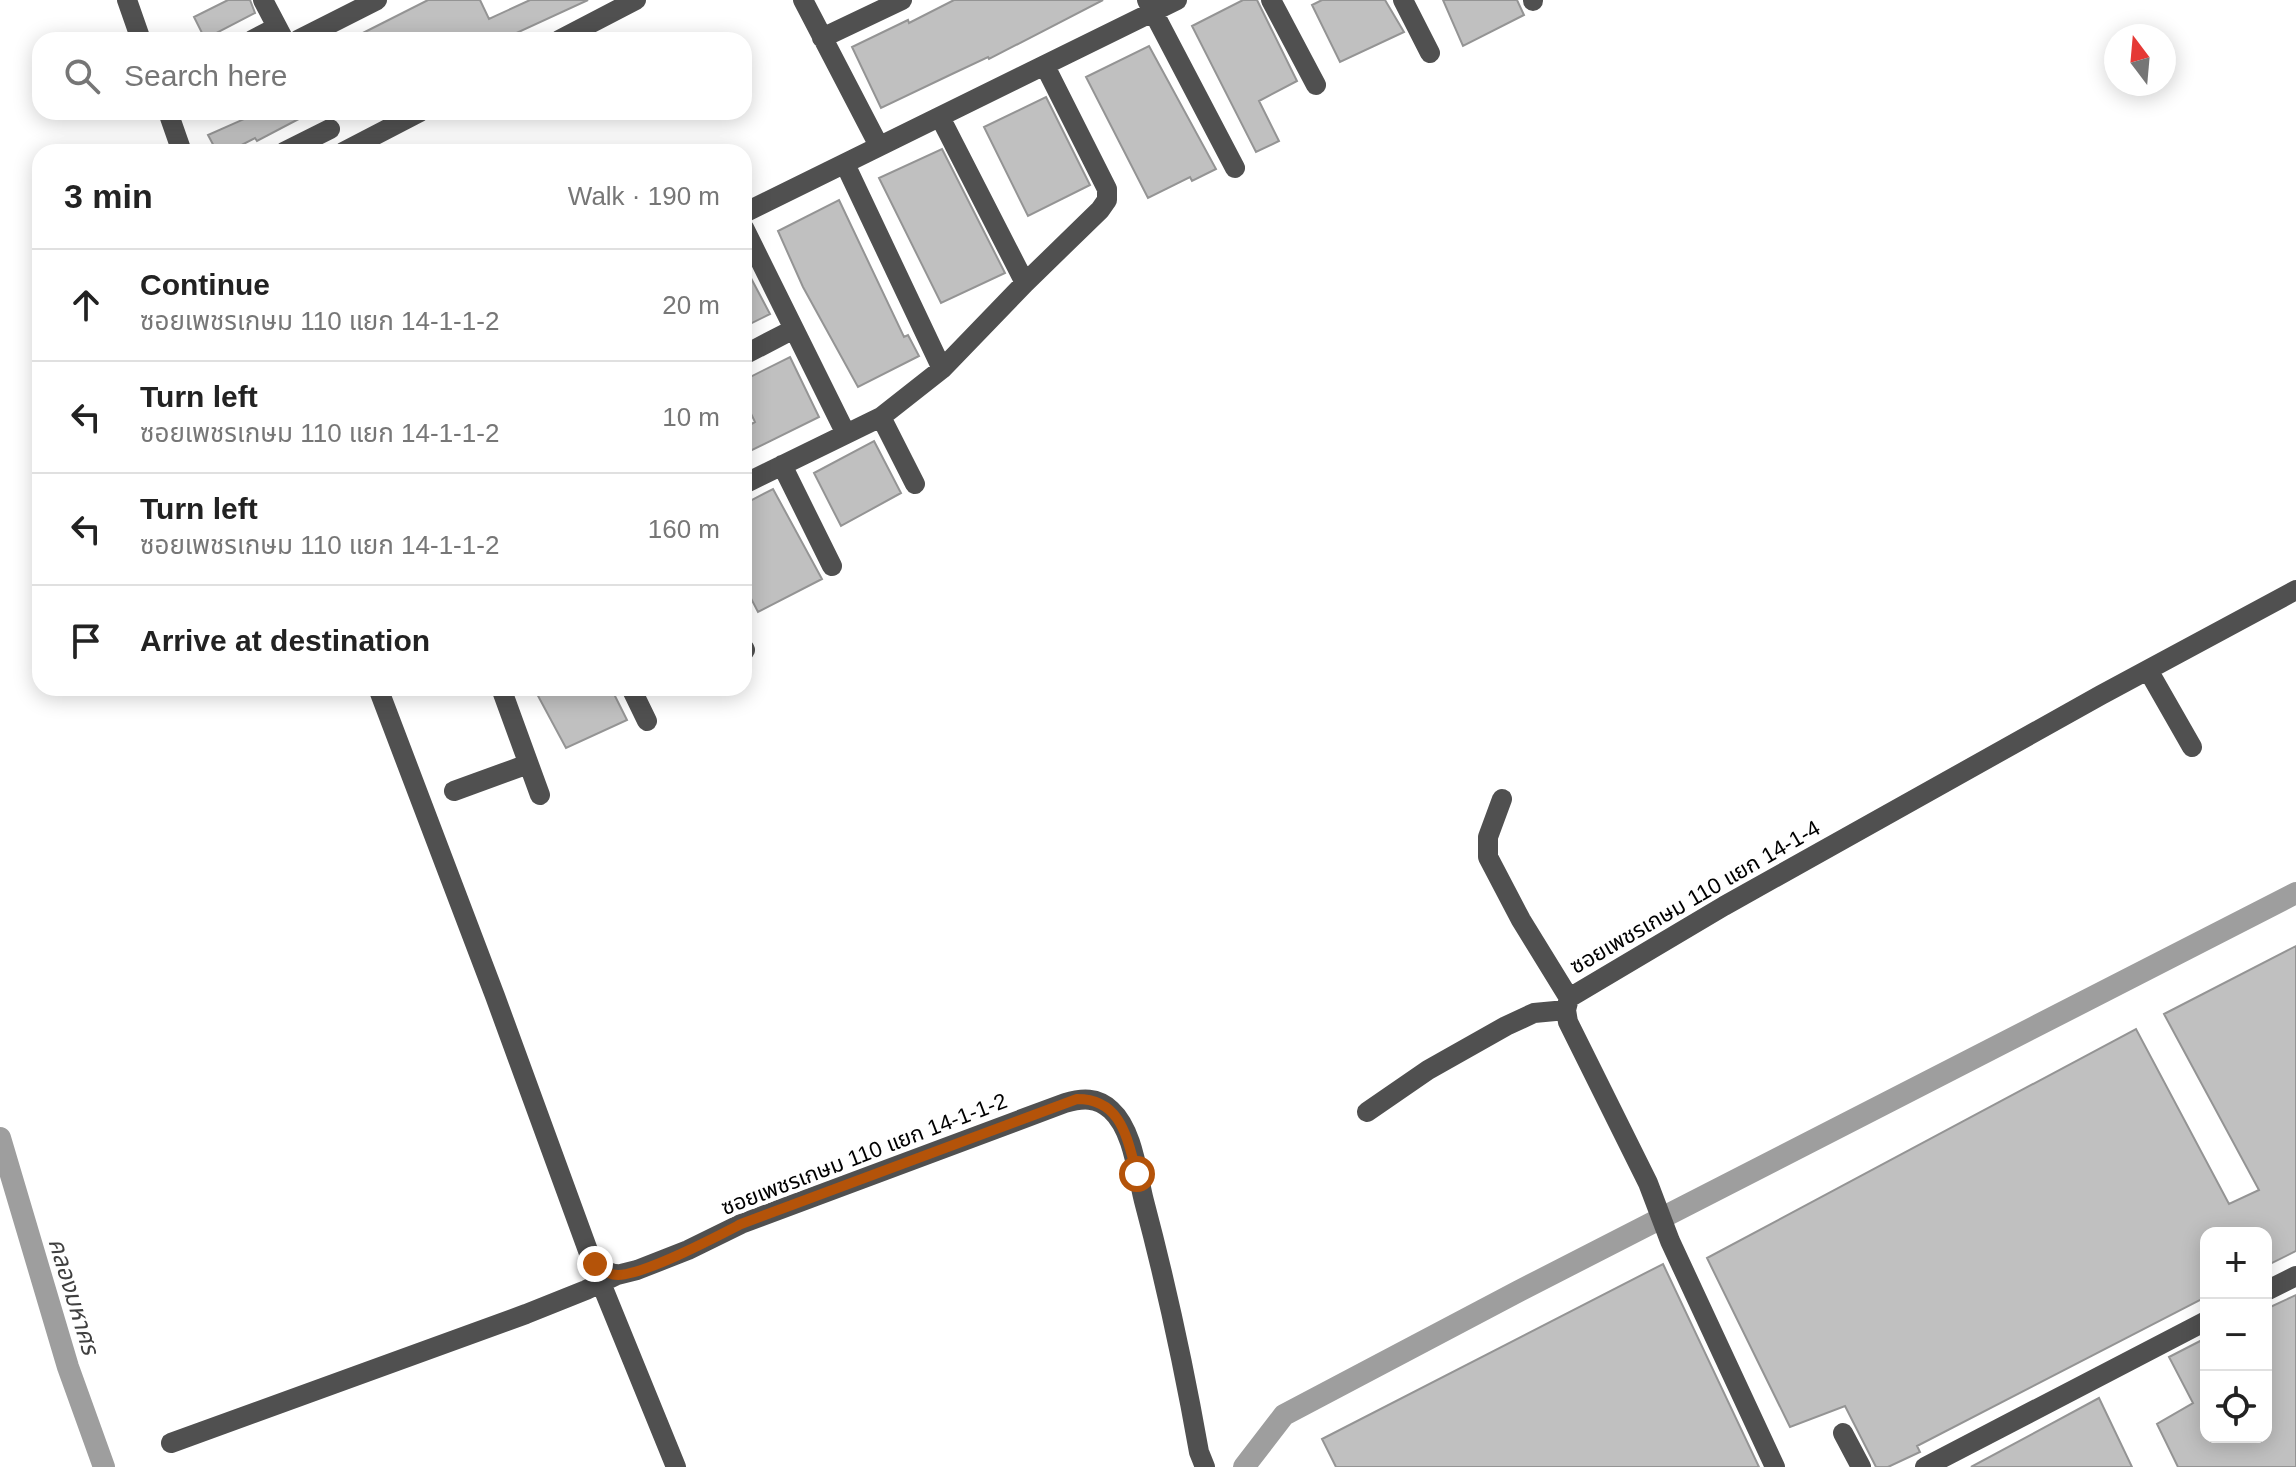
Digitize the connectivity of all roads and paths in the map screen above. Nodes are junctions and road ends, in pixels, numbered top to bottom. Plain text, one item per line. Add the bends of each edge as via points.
1 (127, 0) edge
2 (263, 0) edge
3 (377, 0) edge
4 (636, 0) edge
5 (803, 0) edge
6 (902, 0) edge
7 (1177, 0) edge
8 (1271, 0) edge
9 (1403, 0) edge
10 (1150, 6) edge
11 (138, 32) edge
12 (280, 32) edge
13 (314, 32) edge
14 (574, 32) edge
15 (822, 38) junction
16 (1430, 53) dead end
17 (1045, 66) junction
18 (1316, 85) dead end
19 (940, 117) junction
20 (171, 120) edge
21 (326, 120) edge
22 (405, 120) edge
23 (179, 144) edge
24 (294, 144) edge
25 (339, 144) edge
26 (358, 144) edge
27 (879, 146) junction
28 (845, 164) junction
29 (1235, 168) dead end
30 (752, 209) edge
31 (752, 244) edge
32 (1025, 283) junction
33 (794, 329) junction
34 (752, 351) edge
35 (942, 369) junction
36 (881, 417) junction
37 (846, 434) junction
38 (782, 465) junction
39 (752, 480) edge
40 (915, 484) dead end
41 (832, 566) dead end
42 (2296, 590) edge
43 (2148, 670) junction
44 (381, 696) edge
45 (504, 696) edge
46 (635, 696) edge
47 (647, 721) dead end
48 (2192, 747) dead end
49 (528, 764) junction
50 (454, 791) dead end
51 (540, 795) dead end
52 (1502, 799) dead end
53 (1568, 1004) junction
54 (1367, 1112) dead end
55 (2296, 1276) edge
56 (609, 1279) junction
57 (2272, 1288) edge
58 (2200, 1324) edge
59 (1843, 1433) dead end
60 (171, 1443) dead end
61 (676, 1467) edge
62 (1205, 1467) edge
63 (1775, 1467) edge
64 (1861, 1467) edge
65 (1925, 1467) edge

1 - 11 street
2 - 12 street
3 - 13 street
4 - 14 street
5 - 15 street
6 - 15 street
7 - 10 street
8 - 18 street
9 - 16 street
10 - 17 street
10 - 29 street
15 - 27 street
17 - 19 street
17 - 32 street via 1102,178 1107,200
19 - 27 street
19 - 32 street
20 - 23 street
21 - 24 street
21 - 25 street
22 - 26 street
27 - 28 street
28 - 30 street
28 - 35 street
31 - 33 street
32 - 35 street
33 - 34 street
33 - 37 street
35 - 36 street
36 - 37 street
36 - 40 street
37 - 38 street
38 - 39 street
38 - 41 street
42 - 43 street, ซอยเพชรเกษม 110 แยก 14-1-4
43 - 48 street
43 - 53 street, ซอยเพชรเกษม 110 แยก 14-1-4 via 1724,906
44 - 56 street via 590,1256
45 - 49 street
46 - 47 street
49 - 50 street
49 - 51 street
52 - 53 street via 1488,837 1488,857
53 - 54 street via 1506,1026
53 - 63 street, ซอยเพชรเกษม 110 แยก 14-1-4 via 1568,1022 1648,1183
55 - 57 street
56 - 60 street, ซอยเพชรเกษม 110 แยก 14-1-1-2
56 - 61 street
56 - 62 street, ซอยเพชรเกษม 110 แยก 14-1-1-2 via 1065,1103 1098,1101 1117,1117 1129,1145
58 - 65 street
59 - 64 street

